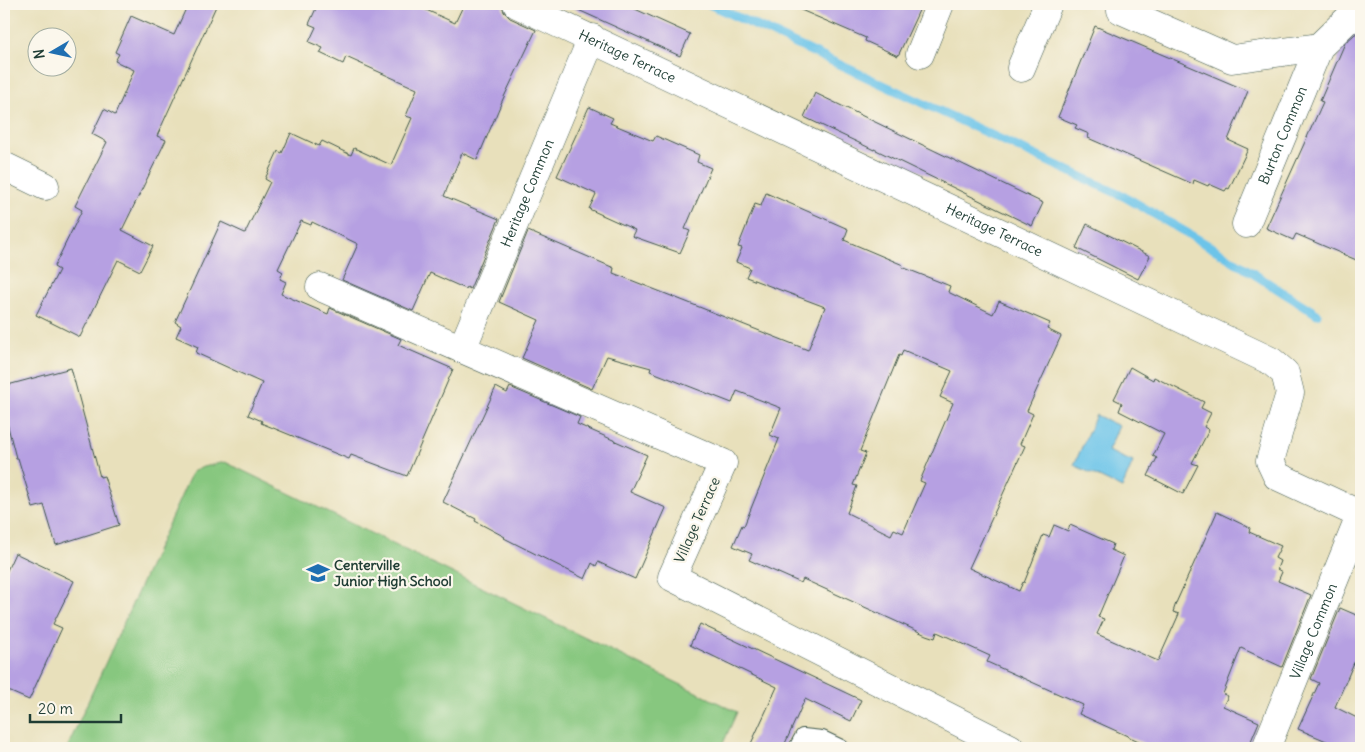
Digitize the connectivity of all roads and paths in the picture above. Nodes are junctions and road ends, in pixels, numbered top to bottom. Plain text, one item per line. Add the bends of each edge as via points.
1 (517, 4) edge
2 (940, 4) edge
3 (1048, 4) edge
4 (1123, 4) edge
5 (1361, 17) edge
6 (592, 38) junction
7 (1319, 46) junction
8 (920, 54) dead end
9 (1020, 68) dead end
10 (4, 166) edge
11 (45, 186) dead end
12 (1246, 224) dead end
13 (320, 287) dead end
14 (462, 349) junction
15 (1361, 514) edge
16 (796, 748) edge
17 (841, 748) edge
18 (1010, 748) edge
19 (1266, 748) edge

1 - 6 street, Heritage Terrace
2 - 8 street
3 - 9 street
4 - 7 street via 1120,10 1232,59
5 - 7 street, Burton Common via 1348,19
6 - 14 street, Heritage Common
6 - 15 street, Heritage Terrace via 1271,360 1285,373 1290,393 1270,461 1277,476
7 - 12 street, Burton Common
10 - 11 street
13 - 14 street, Village Terrace
14 - 18 street, Village Terrace via 723,463 672,576
15 - 19 street, Village Common
16 - 17 lane via 803,738 822,738

